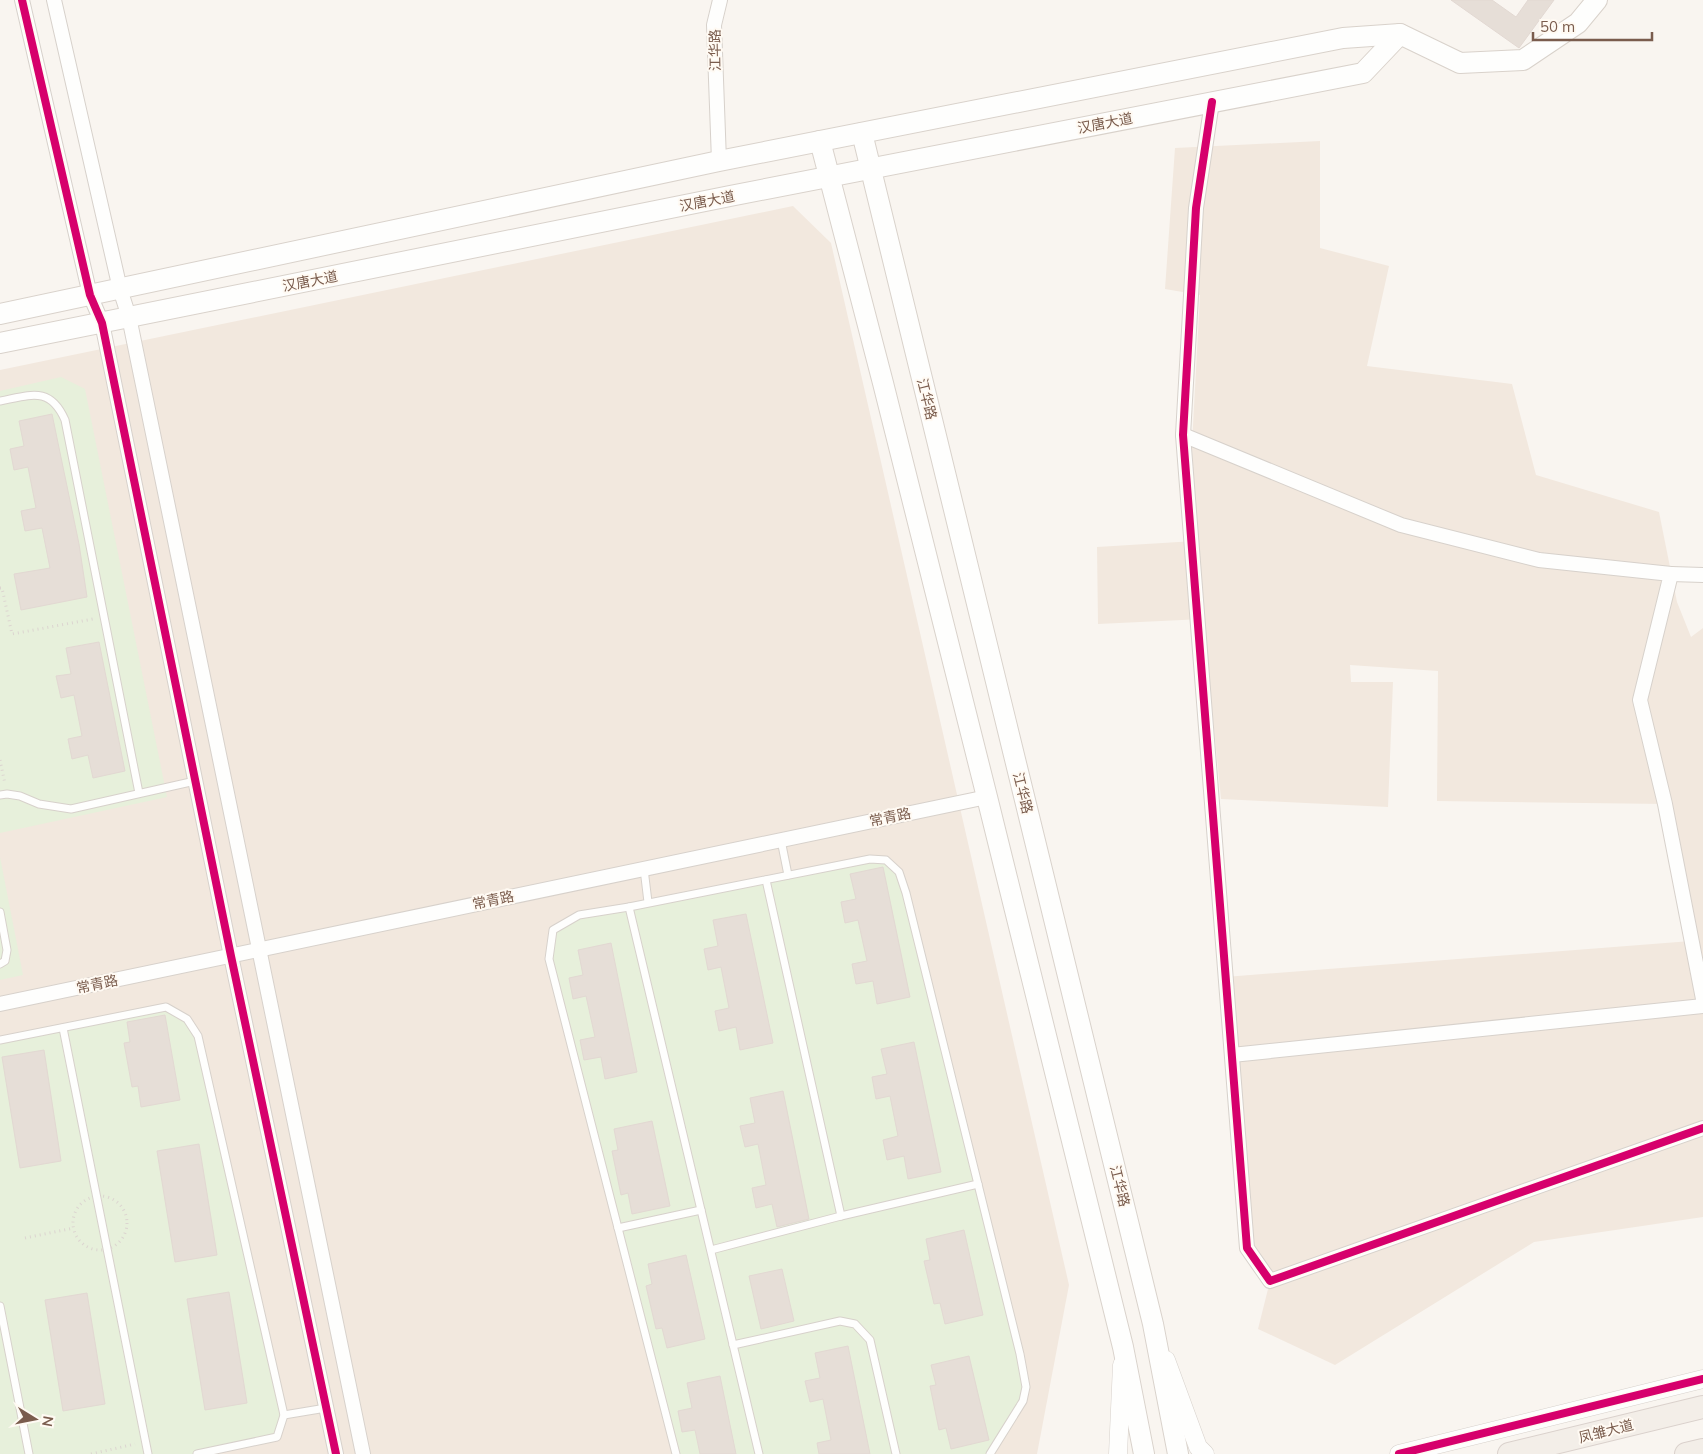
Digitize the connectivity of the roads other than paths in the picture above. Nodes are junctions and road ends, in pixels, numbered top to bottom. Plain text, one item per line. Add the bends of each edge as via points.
1 (22, 0) edge
2 (54, 0) edge
3 (720, 0) edge
4 (1598, 0) edge
5 (1400, 34) junction
6 (1212, 102) junction
7 (862, 133) junction
8 (820, 141) junction
9 (719, 161) junction
10 (871, 169) junction
11 (828, 177) junction
12 (120, 289) junction
13 (90, 295) junction
14 (0, 314) edge
15 (129, 317) junction
16 (102, 323) junction
17 (0, 343) edge
18 (0, 401) edge
19 (1183, 436) junction
20 (1671, 574) junction
21 (1703, 575) edge
22 (195, 781) junction
23 (139, 793) junction
24 (3, 794) edge
25 (987, 797) junction
26 (781, 840) junction
27 (644, 869) junction
28 (788, 876) junction
29 (766, 880) junction
30 (648, 902) junction
31 (629, 907) junction
32 (0, 912) edge
33 (259, 950) junction
34 (231, 956) junction
35 (0, 964) edge
36 (1703, 999) edge
37 (0, 1004) edge
38 (1703, 1006) edge
39 (63, 1028) junction
40 (0, 1040) edge
41 (1232, 1055) junction
42 (1703, 1128) edge
43 (978, 1184) junction
44 (701, 1210) junction
45 (841, 1216) junction
46 (618, 1228) junction
47 (711, 1250) junction
48 (0, 1306) edge
49 (1153, 1324) junction
50 (733, 1345) junction
51 (1122, 1346) junction
52 (1703, 1378) edge
53 (1703, 1407) edge
54 (326, 1408) junction
55 (284, 1415) junction
56 (1703, 1450) edge
57 (29, 1454) edge
58 (148, 1454) edge
59 (197, 1454) edge
60 (336, 1454) edge
61 (363, 1454) edge
62 (676, 1454) edge
63 (759, 1454) edge
64 (896, 1454) edge
65 (990, 1454) edge
66 (1118, 1454) edge
67 (1144, 1454) edge
68 (1178, 1454) edge
69 (1205, 1454) edge
70 (1399, 1454) edge
71 (1510, 1454) edge
72 (1686, 1454) edge

1 - 13 street
2 - 12 street
3 - 9 street, 江华路 via 714,25
4 - 5 main road via 1578,23 1523,60 1460,63
5 - 6 main road, 汉唐大道 via 1363,73
5 - 7 main road via 1344,38
6 - 10 main road, 汉唐大道
6 - 19 street via 1196,208
7 - 8 main road
7 - 10 main road, 江华路
8 - 9 main road
8 - 11 main road
9 - 12 main road
10 - 11 main road, 汉唐大道
10 - 49 main road, 江华路
11 - 15 main road, 汉唐大道
11 - 25 main road
12 - 13 main road
12 - 15 street
13 - 14 main road
13 - 16 street
15 - 16 main road, 汉唐大道
15 - 33 street
16 - 17 main road, 汉唐大道
16 - 22 street
18 - 23 lane via 32,394 47,397 59,406 65,420
19 - 20 street via 1401,525 1539,560
19 - 41 street
20 - 21 street
20 - 36 street via 1640,700 1665,804
22 - 23 lane
22 - 34 street
23 - 24 lane via 71,808 39,804 20,796
25 - 26 street, 常青路
25 - 51 main road
26 - 27 street, 常青路
26 - 28 lane
27 - 30 lane
27 - 33 street, 常青路
28 - 29 lane
28 - 43 lane via 870,859 886,860 899,872
29 - 30 lane
29 - 45 lane
30 - 31 lane
31 - 44 lane
31 - 46 lane via 579,915 552,930 549,959
32 - 35 lane via 7,950 5,961
33 - 34 street, 常青路
33 - 61 street
34 - 37 street, 常青路
34 - 54 street
38 - 41 street
39 - 40 lane
39 - 55 lane via 166,1007 188,1018 198,1036
39 - 58 lane
41 - 42 street via 1246,1248 1270,1281
43 - 45 lane
43 - 65 lane via 1026,1387 1024,1401
44 - 46 lane
44 - 47 lane
45 - 47 lane
46 - 62 lane
47 - 50 lane
48 - 57 lane
49 - 68 main road, 江华路
49 - 69 street via 1198,1447
50 - 63 lane
50 - 64 lane via 840,1321 855,1324 870,1340
51 - 66 street
51 - 67 main road
52 - 70 street
53 - 71 main road, 凤雏大道
54 - 55 lane
54 - 60 street
55 - 59 lane via 277,1437
56 - 72 main road

